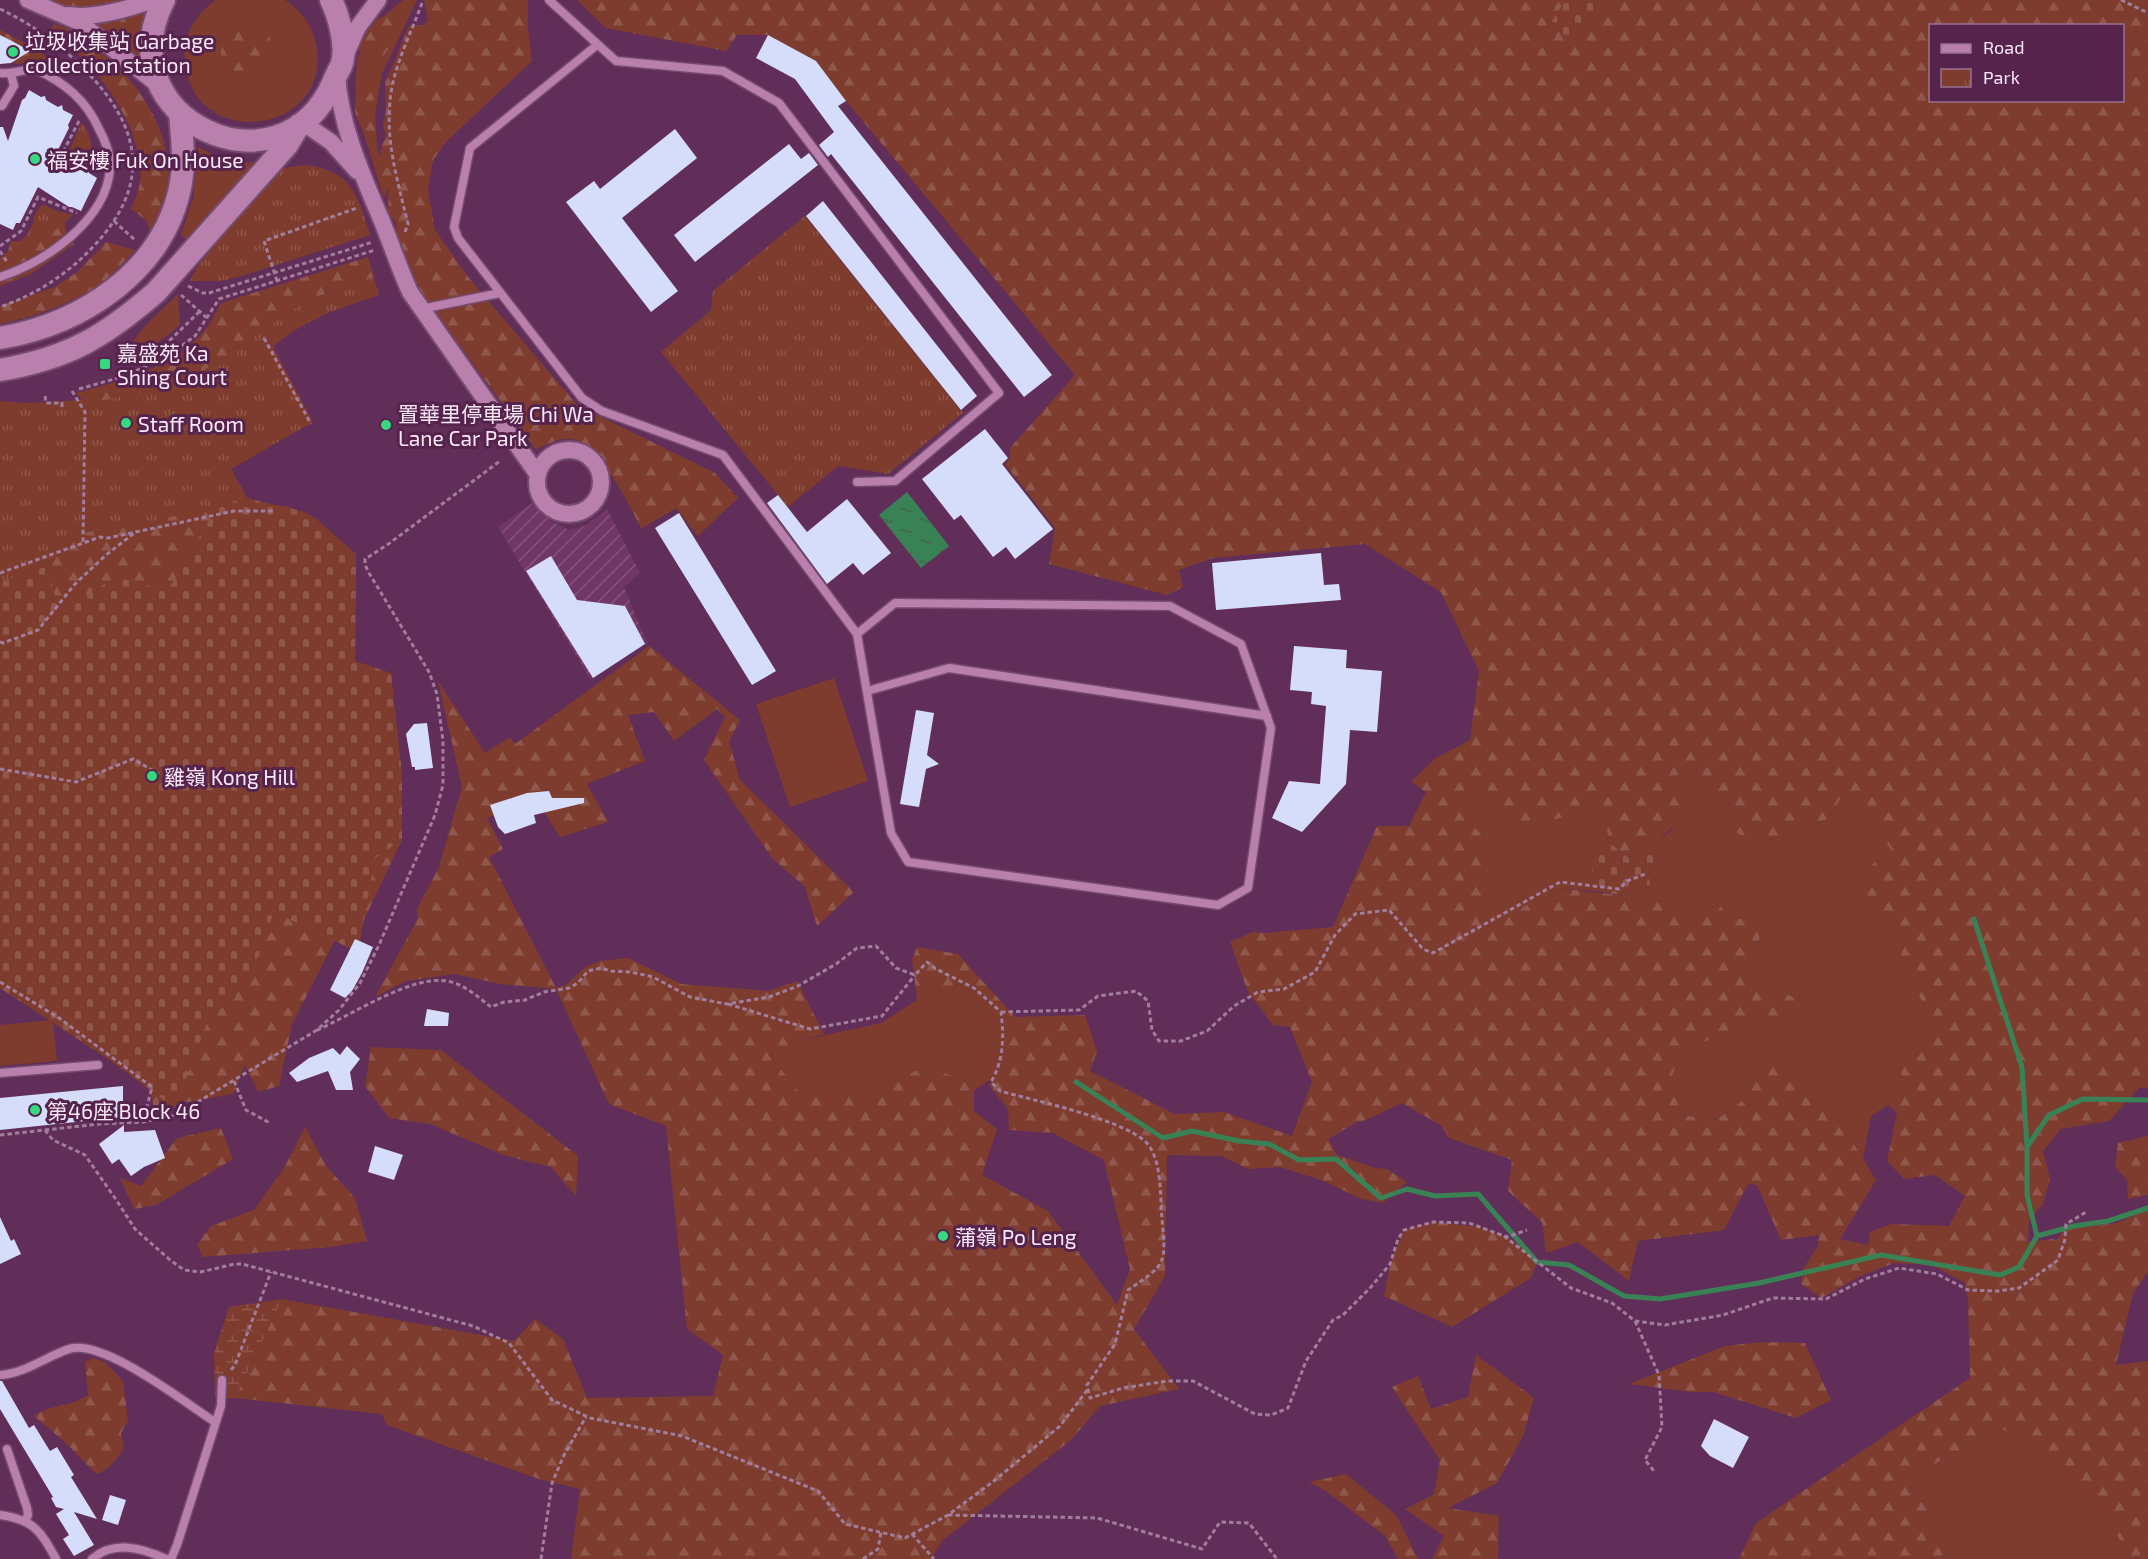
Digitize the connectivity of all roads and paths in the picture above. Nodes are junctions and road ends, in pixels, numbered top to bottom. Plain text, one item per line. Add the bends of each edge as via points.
1 (28, 0) edge
2 (152, 0) edge
3 (164, 0) edge
4 (332, 0) edge
5 (378, 0) edge
6 (423, 0) edge
7 (549, 0) edge
8 (2121, 0) edge
9 (0, 9) edge
10 (2148, 13) edge
11 (61, 14) junction
12 (597, 45) junction
13 (339, 69) junction
14 (0, 73) edge
15 (11, 74) junction
16 (161, 87) junction
17 (0, 106) edge
18 (84, 113) dead end
19 (180, 114) junction
20 (301, 124) junction
21 (104, 174) dead end
22 (365, 181) junction
23 (362, 216) dead end
24 (76, 221) dead end
25 (114, 221) junction
26 (367, 234) dead end
27 (389, 239) junction
28 (138, 242) dead end
29 (370, 243) junction
30 (0, 246) edge
31 (274, 272) junction
32 (0, 277) edge
33 (277, 281) junction
34 (187, 286) dead end
35 (180, 293) dead end
36 (500, 293) junction
37 (0, 307) edge
38 (421, 309) junction
39 (200, 310) junction
40 (207, 318) junction
41 (0, 338) edge
42 (264, 338) dead end
43 (164, 346) dead end
44 (0, 370) edge
45 (79, 389) dead end
46 (72, 391) dead end
47 (45, 396) dead end
48 (62, 408) dead end
49 (310, 424) dead end
50 (500, 461) dead end
51 (538, 475) dead end
52 (857, 482) dead end
53 (274, 511) dead end
54 (138, 530) junction
55 (83, 542) junction
56 (0, 573) edge
57 (857, 634) junction
58 (0, 642) edge
59 (867, 691) junction
60 (1267, 716) junction
61 (0, 769) edge
62 (159, 774) dead end
63 (1645, 874) dead end
64 (915, 975) junction
65 (0, 982) edge
66 (727, 1004) junction
67 (1001, 1012) junction
68 (317, 1030) junction
69 (98, 1065) dead end
70 (0, 1073) edge
71 (234, 1081) junction
72 (143, 1122) junction
73 (270, 1123) dead end
74 (45, 1130) junction
75 (0, 1135) edge
76 (2088, 1210) dead end
77 (1527, 1230) dead end
78 (1503, 1235) junction
79 (271, 1272) junction
80 (1635, 1321) junction
81 (0, 1376) edge
82 (222, 1380) joint
83 (1088, 1389) junction
84 (586, 1416) junction
85 (215, 1422) junction
86 (7, 1449) dead end
87 (1654, 1471) dead end
88 (0, 1515) edge
89 (948, 1515) junction
90 (25, 1521) junction
91 (881, 1532) junction
92 (912, 1534) junction
93 (56, 1559) edge
94 (92, 1559) edge
95 (166, 1559) edge
96 (171, 1559) edge
97 (541, 1559) edge
98 (863, 1559) edge
99 (934, 1559) edge
100 (1277, 1559) edge

1 - 11 street
2 - 11 street via 80,17
3 - 16 main road via 152,38 153,63
4 - 13 main road via 343,36
5 - 13 street via 358,27
6 - 27 path via 393,86 390,142 408,224 404,234
7 - 12 lane
8 - 10 path
9 - 25 path via 63,49 96,81 122,118 131,143 133,166 128,193
11 - 16 street via 79,22
12 - 36 lane via 470,148 454,226 458,238
12 - 52 lane via 616,61 723,71 779,103 999,393 895,481
13 - 20 main road via 329,92
13 - 22 street via 338,96
14 - 15 lane
15 - 17 lane via 14,86
15 - 32 lane via 37,70 72,91 93,116 110,167 94,210 67,240 22,269
16 - 19 main road
18 - 21 path via 63,152
19 - 20 main road via 198,128 240,141 263,140
19 - 41 main road via 181,183 166,226 149,254 112,292 85,309 49,326
20 - 22 street via 332,142
20 - 44 main road via 287,145 156,292 137,308 68,353
22 - 27 street
23 - 31 path via 359,207 264,242
24 - 30 path via 82,215 38,197 21,231
25 - 28 path
25 - 37 path via 89,252 65,272 39,290
26 - 29 path
27 - 38 street
29 - 31 path
29 - 33 path via 372,250
31 - 33 path
31 - 34 path via 209,293
33 - 40 path via 219,299
35 - 39 path
36 - 38 lane
36 - 57 lane via 582,398 602,411 723,456
38 - 51 street
39 - 40 path
39 - 43 path
40 - 45 path via 195,336 168,356 125,376
42 - 49 path
46 - 55 path via 85,412
47 - 48 path via 46,403 62,403
50 - 68 path via 365,559 369,573 429,672 437,694 443,785 435,815 360,983
53 - 54 path via 234,511
54 - 55 path
54 - 58 path via 75,584 38,630
55 - 56 path
57 - 59 lane
57 - 60 lane via 895,603 1170,606 1241,644
59 - 60 lane via 949,668
59 - 60 lane via 891,833 908,862 1218,905 1248,888 1271,728
61 - 62 path via 76,782 133,759
63 - 67 path via 1619,889 1560,882 1433,953 1423,949 1389,910 1355,914 1335,935 1315,972 1284,989 1258,993 1234,1006 1207,1031 1181,1041 1159,1041 1152,1030 1148,1001 1136,991 1098,996 1079,1011
64 - 66 path via 882,1016 810,1029
64 - 66 path via 896,968 876,946 857,948 798,986 769,997
64 - 67 path via 927,962 974,988
65 - 72 path via 59,1018 152,1087
66 - 68 path via 690,997 653,977 601,968 588,971 578,984 569,988 491,1007 466,988 448,981 408,985
67 - 83 path via 1004,1038 998,1071 991,1082 1000,1091 1076,1111 1130,1131 1149,1144 1157,1162 1165,1254 1156,1271 1128,1290 1115,1344
68 - 71 path
69 - 70 lane
71 - 72 path via 176,1115
71 - 73 path via 246,1110
72 - 74 path
74 - 75 path
74 - 79 path via 53,1140 85,1155 135,1229 184,1270 200,1272 235,1264
76 - 80 path via 2066,1224 2058,1260 2019,1288 1968,1290 1937,1274 1899,1268 1865,1279 1826,1299 1773,1298 1723,1315 1665,1325
77 - 78 path
78 - 80 path via 1571,1288 1612,1303
78 - 83 path via 1469,1223 1433,1221 1404,1230 1390,1264 1343,1315 1332,1320 1306,1361 1288,1408 1271,1415 1255,1414 1193,1381 1123,1388 1090,1398
79 - 82 path via 235,1365 228,1372 221,1372
79 - 84 path via 473,1326 509,1343 552,1400
80 - 87 path via 1659,1375 1662,1427 1645,1460
81 - 85 lane via 82,1347 124,1362
82 - 85 lane
83 - 89 path via 1060,1426
84 - 91 path via 681,1436 818,1491 845,1524
84 - 97 path via 552,1483
85 - 96 lane
86 - 90 lane via 27,1508
88 - 90 lane
89 - 92 path
89 - 100 path via 1097,1518 1202,1549 1220,1522 1249,1523
90 - 93 lane via 39,1530
91 - 92 path via 906,1538
91 - 98 path via 878,1549
92 - 99 path
94 - 95 lane via 115,1548 142,1549

